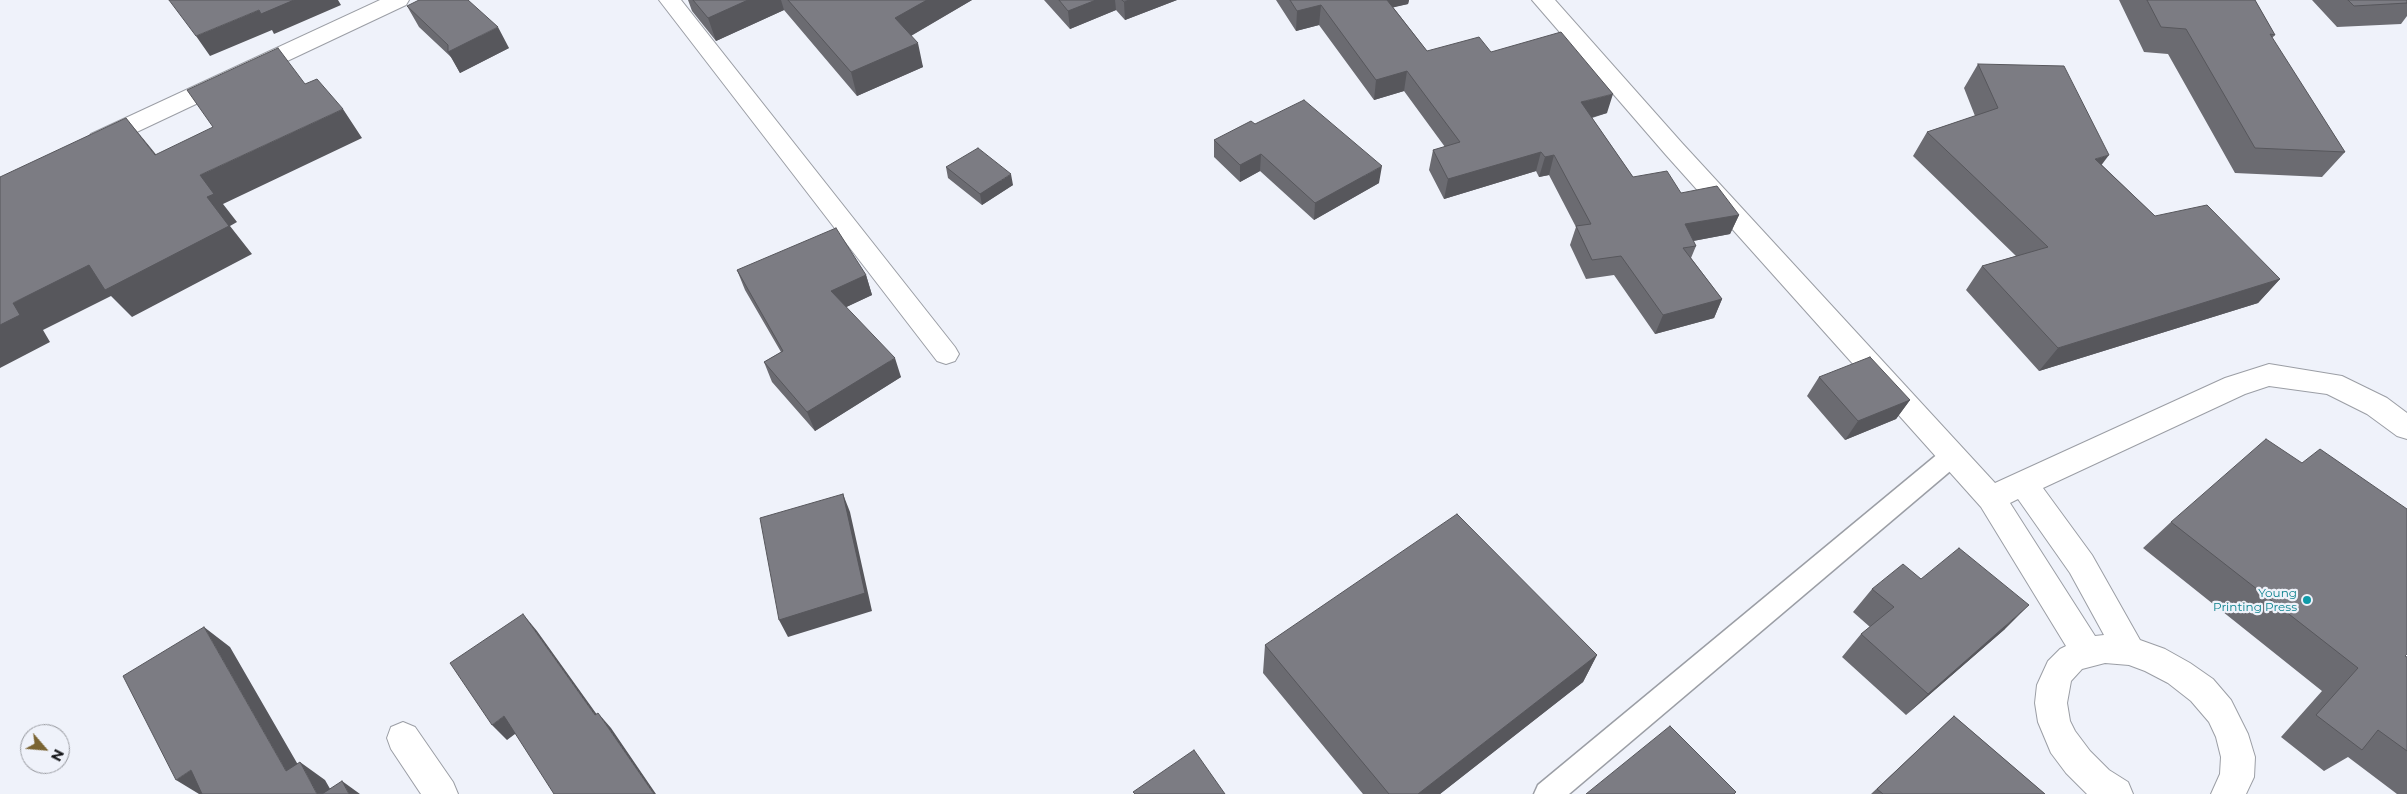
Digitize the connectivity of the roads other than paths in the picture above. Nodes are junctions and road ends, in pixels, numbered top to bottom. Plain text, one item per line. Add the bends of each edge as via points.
1 (398, 0) edge
2 (670, 0) edge
3 (1543, 0) edge
4 (79, 149) edge
5 (946, 354) dead end
6 (2407, 428) edge
7 (1953, 455) junction
8 (2023, 484) junction
9 (1991, 498) junction
10 (2129, 651) junction
11 (2087, 652) junction
12 (402, 738) dead end
13 (2103, 790) edge
14 (441, 794) edge
15 (1548, 794) edge
16 (2228, 794) edge

1 - 4 street
2 - 5 street
3 - 7 street
6 - 8 street via 2377,406 2332,384 2269,376 2235,386
7 - 9 street
7 - 15 lane
8 - 9 street
8 - 10 street via 2081,564
9 - 11 street
10 - 11 street via 2105,649
10 - 16 street via 2154,659 2179,673 2202,690 2220,711 2232,734 2238,756 2237,778
11 - 13 street via 2071,659 2059,670 2051,703 2054,722 2064,742
12 - 14 street

